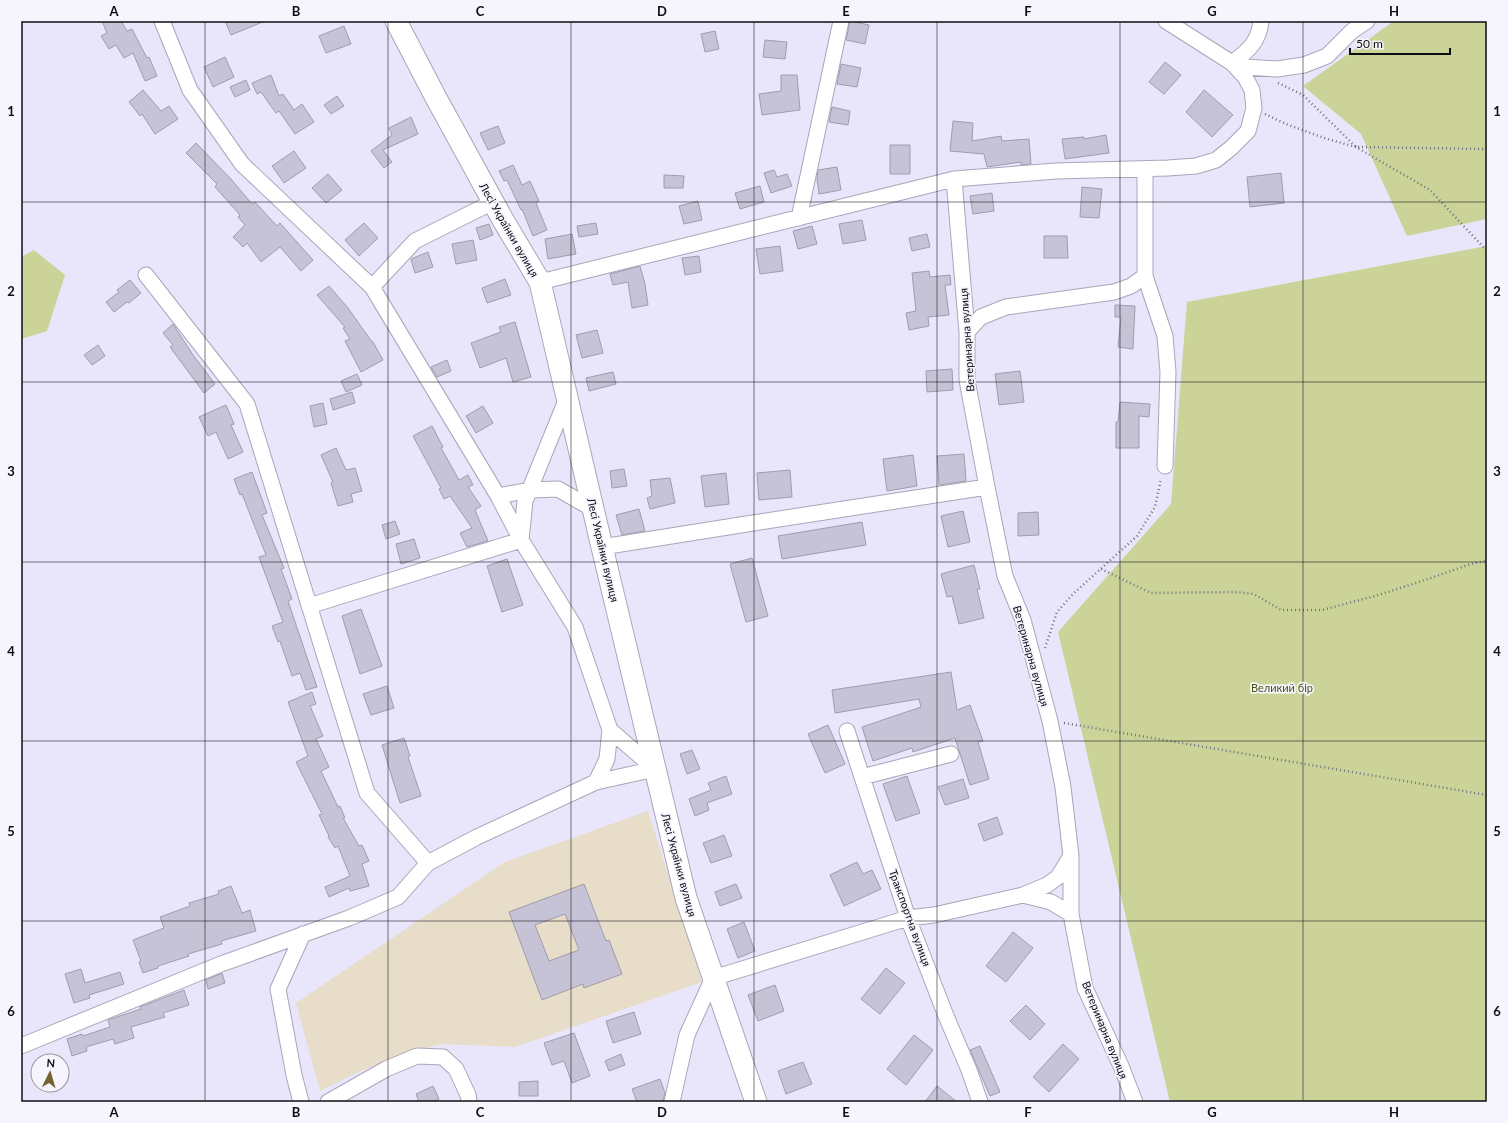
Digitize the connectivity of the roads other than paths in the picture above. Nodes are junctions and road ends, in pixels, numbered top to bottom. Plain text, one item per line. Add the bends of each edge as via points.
1 (162, 21) edge
2 (396, 21) edge
3 (841, 21) edge
4 (1166, 21) edge
5 (1261, 21) edge
6 (1367, 21) edge
7 (1232, 63) junction
8 (1145, 169) junction
9 (954, 179) junction
10 (493, 202) junction
11 (799, 218) junction
12 (146, 275) dead end
13 (1144, 276) junction
14 (540, 282) junction
15 (372, 287) junction
16 (967, 332) junction
17 (567, 398) junction
18 (1165, 466) road end
19 (987, 487) junction
20 (530, 490) junction
21 (498, 496) junction
22 (593, 509) junction
23 (521, 540) junction
24 (602, 547) junction
25 (309, 606) junction
26 (610, 730) junction
27 (847, 731) dead end
28 (951, 754) dead end
29 (655, 769) junction
30 (862, 777) junction
31 (596, 782) junction
32 (1071, 856) junction
33 (428, 863) junction
34 (1023, 895) junction
35 (1071, 914) junction
36 (908, 918) junction
37 (303, 934) junction
38 (714, 978) junction
39 (21, 1046) edge
40 (301, 1102) edge
41 (328, 1102) edge
42 (469, 1102) edge
43 (672, 1102) edge
44 (756, 1102) edge
45 (980, 1102) edge
46 (1134, 1102) edge

1 - 15 street via 190,90 242,164
2 - 10 street, Лесі Українки вулиця
3 - 11 street
4 - 7 street
5 - 7 street via 1250,49
6 - 7 street via 1352,31 1328,56 1304,65 1277,69
7 - 8 street via 1245,77 1252,90 1254,108 1248,131 1216,160 1196,166
8 - 9 street via 1056,171
8 - 13 street
9 - 11 street
9 - 16 street, Ветеринарна вулиця
10 - 14 street, Лесі Українки вулиця
10 - 15 street via 415,241
11 - 14 street
12 - 25 street via 248,404
13 - 16 street via 1131,286 1114,292 1006,307 981,317
13 - 18 street via 1165,336 1168,372
14 - 17 street, Лесі Українки вулиця
15 - 21 street
16 - 19 street, Ветеринарна вулиця via 967,380
17 - 20 street
17 - 22 street, Лесі Українки вулиця
19 - 24 street
19 - 32 street, Ветеринарна вулиця via 1005,576 1023,620 1050,721 1063,787
20 - 21 street
20 - 22 street via 558,489
20 - 23 street via 525,501
21 - 23 street
22 - 24 street, Лесі Українки вулиця
23 - 25 street
23 - 26 street via 575,627
24 - 29 street, Лесі Українки вулиця
25 - 33 street via 367,793
26 - 29 street
26 - 31 street via 607,759
27 - 30 street, Транспортна вулиця
28 - 30 street
29 - 31 street
29 - 38 street, Лесі Українки вулиця via 686,898
30 - 36 street, Транспортна вулиця
31 - 33 street via 477,836
32 - 34 street via 1058,876 1047,885
32 - 35 street, Ветеринарна вулиця
33 - 37 street via 398,897
34 - 35 street via 1051,902
34 - 36 street via 934,915
35 - 46 street, Ветеринарна вулиця via 1085,988 1121,1066
36 - 38 street
36 - 45 street, Транспортна вулиця
37 - 39 street via 221,964
37 - 40 street via 278,989
38 - 43 street via 687,1035
38 - 44 street, Лесі Українки вулиця
41 - 42 street via 386,1069 417,1056 443,1057 456,1069

